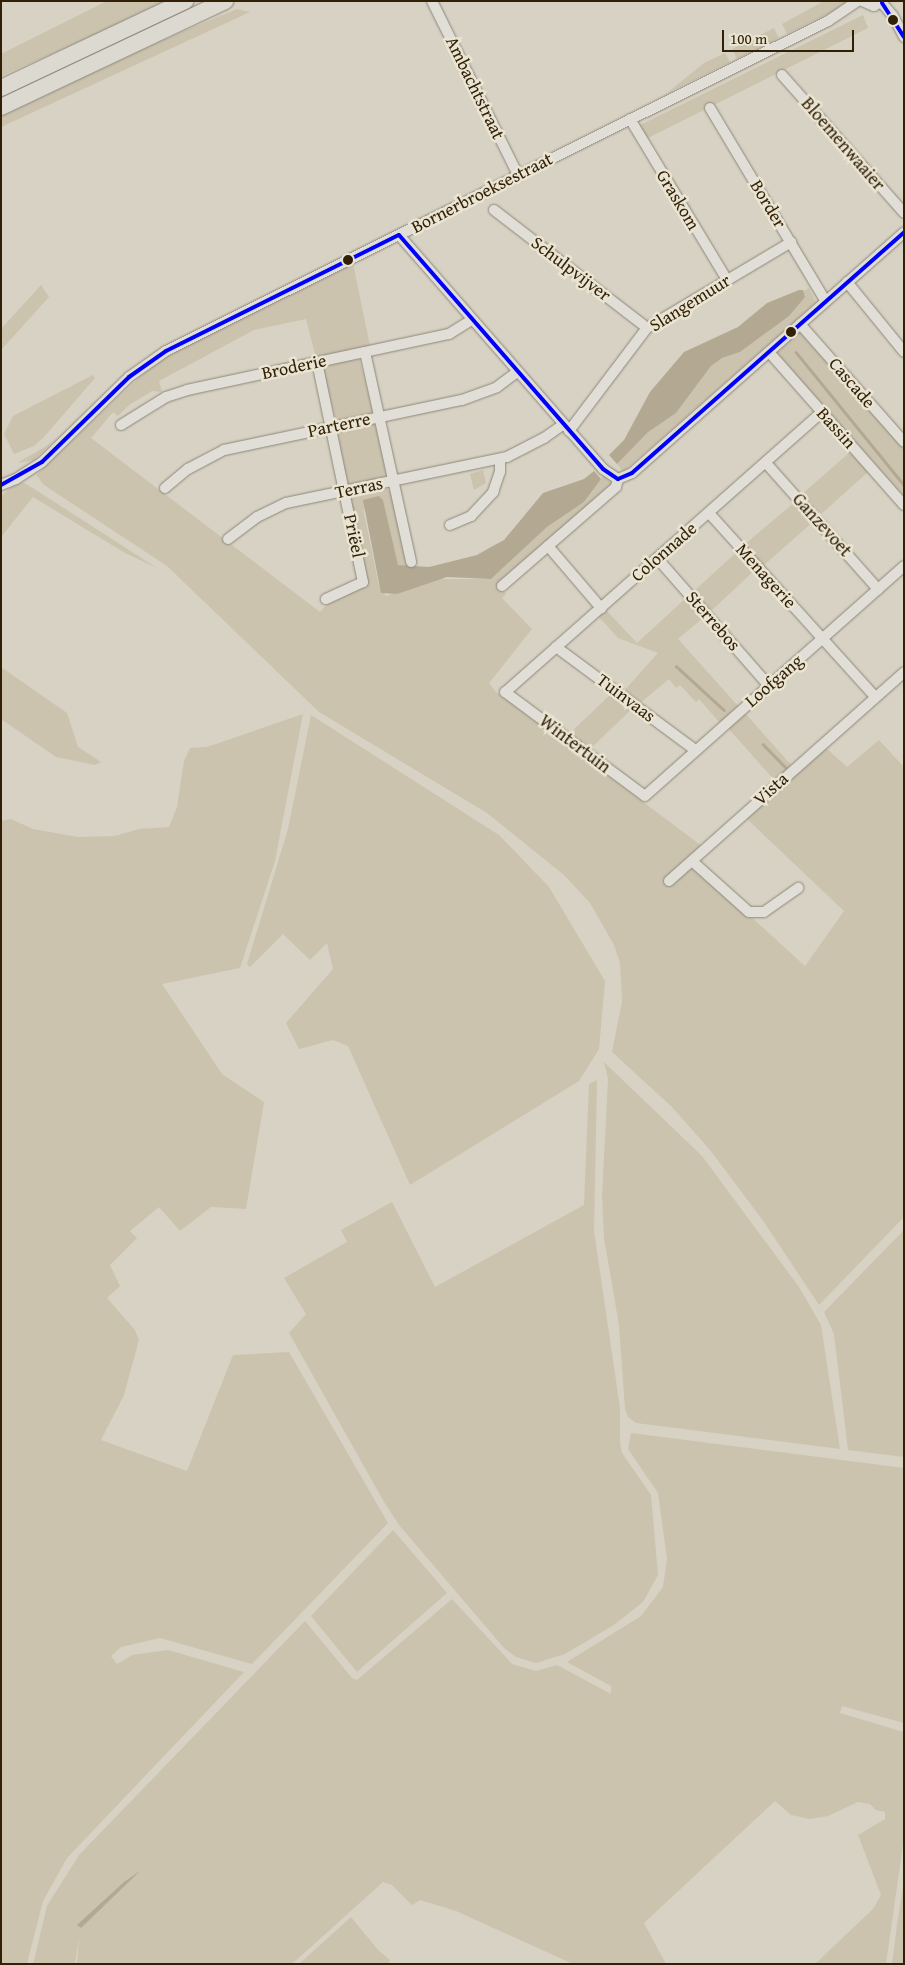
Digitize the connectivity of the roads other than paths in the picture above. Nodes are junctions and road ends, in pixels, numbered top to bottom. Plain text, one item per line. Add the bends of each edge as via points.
1 (185, 1) edge
2 (225, 1) edge
3 (432, 1) edge
4 (860, 1) edge
5 (882, 2) edge
6 (904, 37) edge
7 (782, 75) dead end
8 (1, 88) edge
9 (1, 107) edge
10 (710, 108) dead end
11 (630, 119) junction
12 (518, 175) junction
13 (494, 210) dead end
14 (904, 213) edge
15 (903, 234) edge
16 (399, 235) junction
17 (791, 242) junction
18 (727, 280) junction
19 (847, 282) junction
20 (825, 300) junction
21 (471, 320) junction
22 (800, 324) junction
23 (647, 328) junction
24 (365, 352) junction
25 (769, 352) junction
26 (904, 352) edge
27 (317, 362) junction
28 (518, 372) junction
29 (822, 412) junction
30 (379, 417) junction
31 (121, 425) dead end
32 (330, 426) junction
33 (567, 427) junction
34 (904, 442) edge
35 (500, 459) junction
36 (766, 463) junction
37 (24, 473) junction
38 (1, 478) edge
39 (618, 478) junction
40 (393, 481) junction
41 (1, 485) edge
42 (165, 488) dead end
43 (344, 492) junction
44 (904, 505) edge
45 (709, 513) junction
46 (450, 526) dead end
47 (228, 539) dead end
48 (548, 546) junction
49 (656, 558) junction
50 (411, 562) dead end
51 (904, 566) edge
52 (502, 586) dead end
53 (878, 589) junction
54 (326, 599) dead end
55 (601, 608) junction
56 (823, 639) junction
57 (556, 647) junction
58 (904, 672) edge
59 (768, 685) junction
60 (505, 692) joint
61 (875, 697) junction
62 (695, 750) junction
63 (645, 796) joint
64 (692, 861) junction
65 (669, 881) dead end
66 (798, 888) dead end

1 - 8 main road
2 - 9 main road
3 - 12 street, Ambachtstraat
4 - 5 street via 870,6
4 - 11 street, Bornerbroeksestraat via 828,21
5 - 6 street
7 - 14 street, Bloemenwaaier
10 - 17 street, Border
11 - 12 street, Bornerbroeksestraat
11 - 18 street, Graskom
12 - 16 street, Bornerbroeksestraat
13 - 23 street, Schulpvijver
15 - 19 street
16 - 21 street
16 - 37 street, Bornerbroeksestraat via 166,351 129,377 42,462
17 - 18 street, Slangemuur
17 - 20 street, Border
18 - 23 street, Slangemuur
19 - 20 street
19 - 26 street
20 - 22 street
21 - 24 street, Broderie via 449,334
21 - 28 street
22 - 25 street
22 - 34 street, Cascade
23 - 33 street, Slangemuur
24 - 27 street, Broderie
24 - 30 street
25 - 29 street, Bassin
25 - 39 street via 632,473
27 - 31 street, Broderie via 187,390 166,397
27 - 32 street, Priëel
28 - 30 street, Parterre via 497,387 462,400
28 - 33 street
29 - 36 street, Colonnade
29 - 44 street, Bassin
30 - 32 street, Parterre
30 - 40 street
32 - 42 street, Parterre via 224,450 188,469
32 - 43 street, Priëel
33 - 35 street, Terras
33 - 39 street via 611,477
35 - 40 street, Terras
35 - 46 street via 500,472 493,492 471,516
36 - 45 street, Colonnade
36 - 53 street, Ganzevoet
37 - 38 street, Bornerbroeksestraat
37 - 41 street, Bornerbroeksestraat
39 - 48 street via 616,488
40 - 43 street, Terras
40 - 50 street
43 - 47 street, Terras via 286,503 257,517
43 - 54 street, Priëel via 363,582
45 - 49 street, Colonnade
45 - 56 street, Menagerie
48 - 52 street
48 - 55 street
49 - 55 street, Colonnade
49 - 59 street, Sterrebos
51 - 53 street, Loofgang
53 - 56 street, Loofgang
55 - 57 street, Colonnade
56 - 59 street, Loofgang
56 - 61 street
57 - 60 street, Colonnade
57 - 62 street, Tuinvaas
58 - 61 street, Vista
59 - 62 street, Loofgang
60 - 63 street, Wintertuin
61 - 64 street, Vista
62 - 63 street, Loofgang
64 - 65 street, Vista
64 - 66 street via 749,912 764,912

